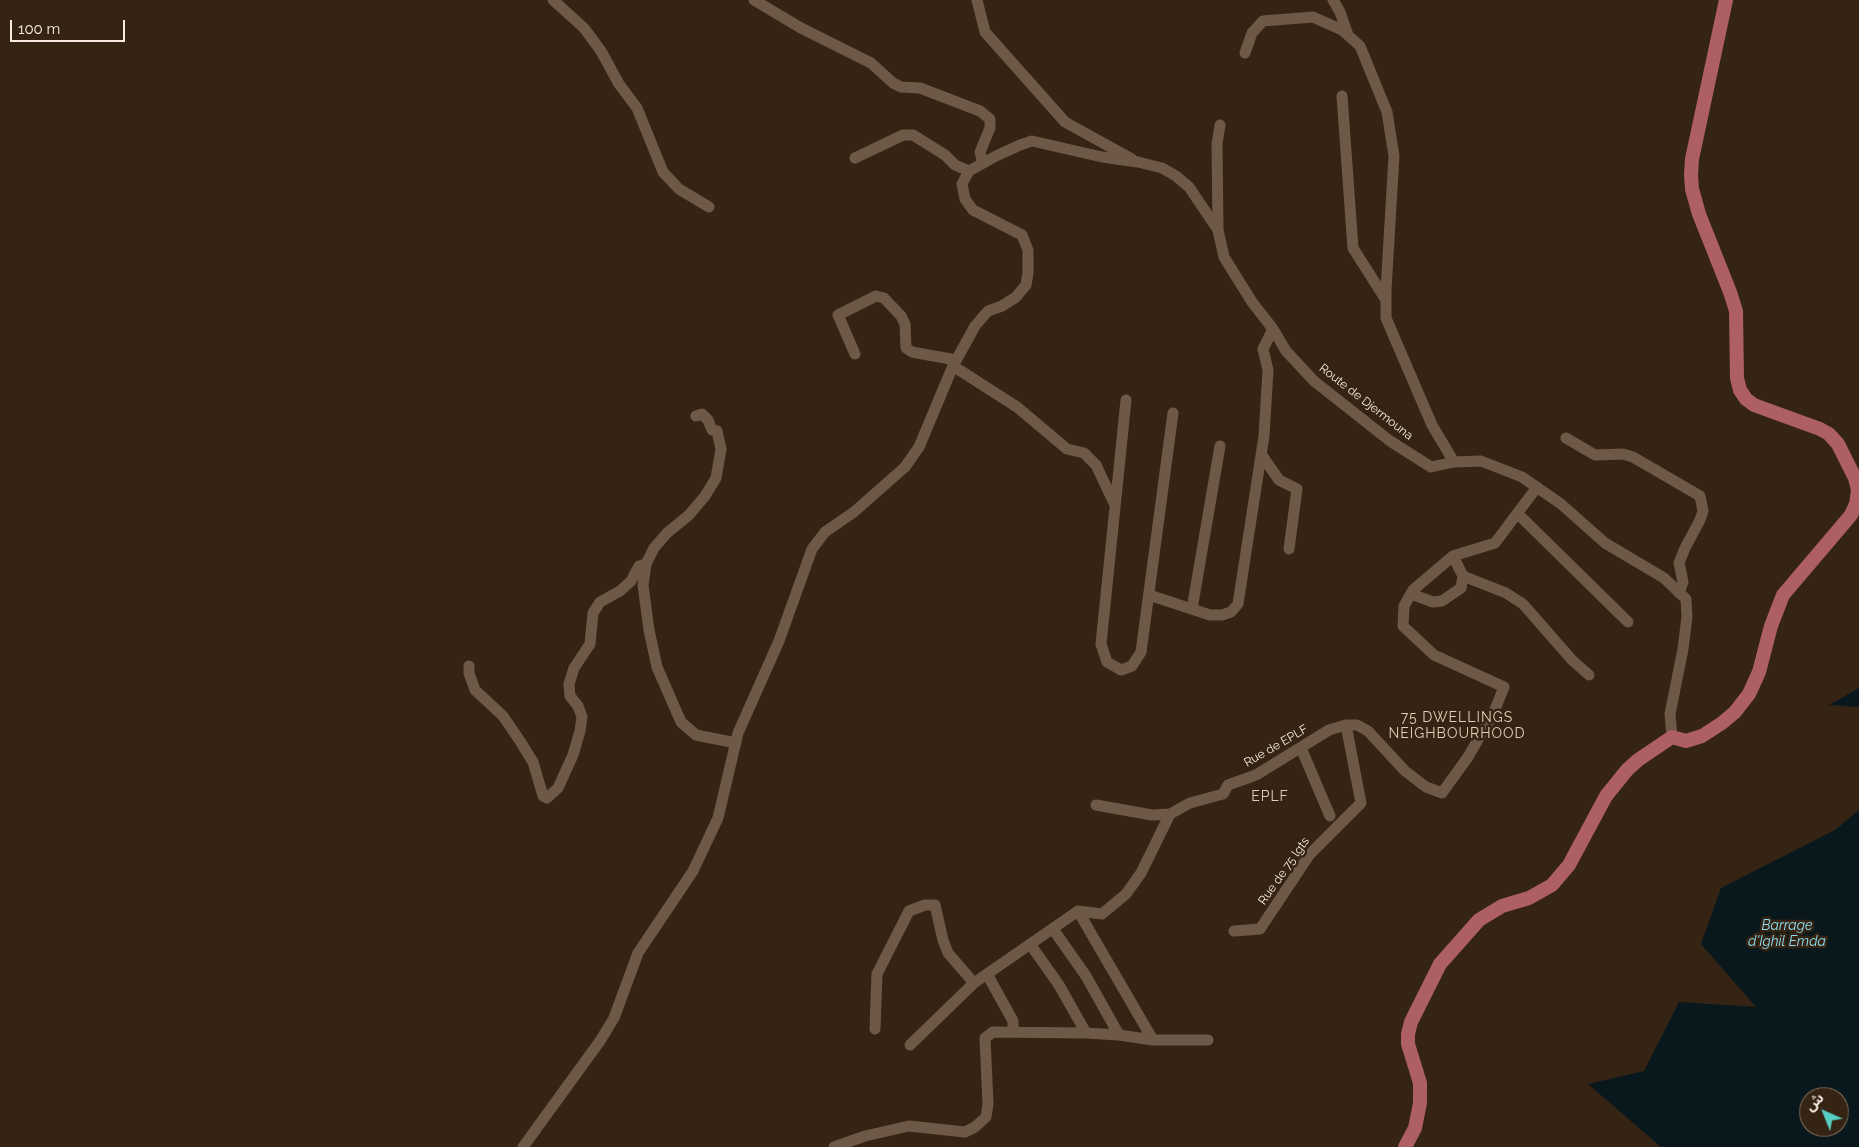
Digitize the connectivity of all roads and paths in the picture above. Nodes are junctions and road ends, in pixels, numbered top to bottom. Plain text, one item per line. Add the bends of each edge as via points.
1 (553, 0) edge
2 (754, 0) edge
3 (977, 0) edge
4 (1333, 0) edge
5 (1726, 0) edge
6 (1349, 37) junction
7 (1245, 53) dead end
8 (1342, 96) dead end
9 (1220, 125) dead end
10 (855, 158) dead end
11 (987, 161) junction
12 (1138, 162) junction
13 (969, 171) junction
14 (709, 207) dead end
15 (1218, 230) junction
16 (1386, 300) junction
17 (1273, 329) junction
18 (855, 354) dead end
19 (955, 363) junction
20 (1126, 400) dead end
21 (1173, 413) dead end
22 (696, 416) dead end
23 (1566, 438) dead end
24 (1220, 446) dead end
25 (1261, 454) junction
26 (1454, 462) junction
27 (1537, 487) junction
28 (1114, 503) junction
29 (1518, 514) junction
30 (1289, 548) dead end
31 (1453, 556) junction
32 (646, 564) junction
33 (1464, 576) junction
34 (1679, 593) junction
35 (1411, 594) junction
36 (1149, 595) junction
37 (1192, 609) junction
38 (1628, 622) dead end
39 (468, 666) dead end
40 (1589, 675) dead end
41 (1346, 725) junction
42 (1672, 737) junction
43 (736, 743) junction
44 (1301, 748) junction
45 (1096, 805) dead end
46 (1170, 814) junction
47 (1330, 816) dead end
48 (1078, 911) junction
49 (1053, 929) junction
50 (1234, 931) dead end
51 (1030, 944) junction
52 (987, 974) junction
53 (974, 983) junction
54 (875, 1030) dead end
55 (1013, 1032) junction
56 (1086, 1033) junction
57 (1119, 1035) junction
58 (1153, 1040) junction
59 (1208, 1040) dead end
60 (910, 1045) dead end
61 (523, 1147) edge
62 (834, 1147) edge
63 (1405, 1147) edge

1 - 14 street via 584,28 601,51 637,108 663,172 679,190
2 - 11 street via 871,64 901,87 920,88 980,111 990,119 990,128 980,152 983,163
3 - 12 street via 985,32 1065,122
4 - 6 street
5 - 42 main road via 1691,175 1699,214 1736,310 1740,390 1754,405 1829,434 1845,455 1858,490 1851,515 1783,595 1759,672 1735,712 1702,736 1686,742
6 - 7 street via 1342,30 1313,17 1263,21 1252,33
6 - 16 street via 1360,46 1387,112 1394,156
8 - 16 street via 1353,248
9 - 15 street
10 - 13 street via 903,135 913,135 955,165
11 - 12 street, Route de Djermouna via 1032,141
11 - 13 street, Route de Djermouna
12 - 15 street, Route de Djermouna via 1162,168 1189,187
13 - 19 street via 962,184 965,199 973,210 1022,235 1028,250 1028,273 1026,286 1016,298 988,311 975,326
15 - 17 street, Route de Djermouna via 1224,257
16 - 26 street via 1386,318 1432,425
17 - 25 street via 1263,349 1268,370
17 - 26 street, Route de Djermouna via 1286,351 1314,381 1390,441 1431,467
18 - 19 street via 838,315 876,296 884,298 901,316 906,348
19 - 28 street via 1016,406 1067,449 1084,453 1096,465
19 - 43 street via 919,447 905,467 854,512 825,532 812,549 779,641
20 - 28 street
21 - 36 street
22 - 32 street via 702,414 712,430 717,431 721,449 716,478 689,515 654,548
23 - 34 street via 1595,455 1634,457 1700,496 1703,511 1680,563 1682,582
24 - 37 street
25 - 30 street via 1278,480 1297,489
25 - 37 street via 1238,604 1231,612 1222,615
26 - 27 street, Route de Djermouna via 1481,461 1522,477
27 - 29 street
27 - 34 street, Route de Djermouna via 1605,542 1664,578
28 - 36 street via 1101,644 1107,662 1121,670 1132,666 1141,652
29 - 31 street via 1495,543
29 - 38 street
31 - 33 street
31 - 35 street
32 - 39 street via 639,566 631,581 620,591 600,602 593,613 590,644 574,668 569,684 570,696 582,717 580,731 558,788 547,798 543,796 533,762 503,716 475,690
32 - 43 street via 643,585 649,630 657,666 681,722 696,734
33 - 35 street via 1461,588 1442,601 1433,602
33 - 40 street via 1506,592 1523,604
34 - 42 street, Route de Djermouna via 1686,599 1687,617 1670,714
35 - 41 street via 1404,606 1403,626 1434,655 1504,687 1494,712 1468,757 1442,792 1426,787 1405,771 1368,731 1357,725
36 - 37 street
41 - 44 street, Rue de EPLF via 1329,730
41 - 50 street, Rue de 75 lgts via 1361,803 1310,854 1260,929
42 - 63 main road via 1638,760 1616,783 1569,865 1552,885 1485,915 1440,964 1408,1034 1420,1083 1420,1103 1415,1128
43 - 61 street via 718,818 693,872 638,953 614,1018
44 - 46 street, Rue de EPLF via 1256,775 1228,785 1223,794 1190,803
44 - 47 street
45 - 46 street via 1152,815
46 - 48 street via 1141,873 1126,894 1102,914
48 - 49 street
48 - 58 street
49 - 51 street
49 - 57 street via 1086,976
51 - 52 street
51 - 56 street via 1059,985
52 - 53 street
52 - 55 street via 1013,1021
53 - 54 street via 948,953 935,905 909,911 877,974
53 - 60 street
55 - 56 street
55 - 62 street via 993,1032 985,1038 988,1104 986,1117 975,1127 965,1132 909,1126
56 - 57 street
57 - 58 street
58 - 59 street

